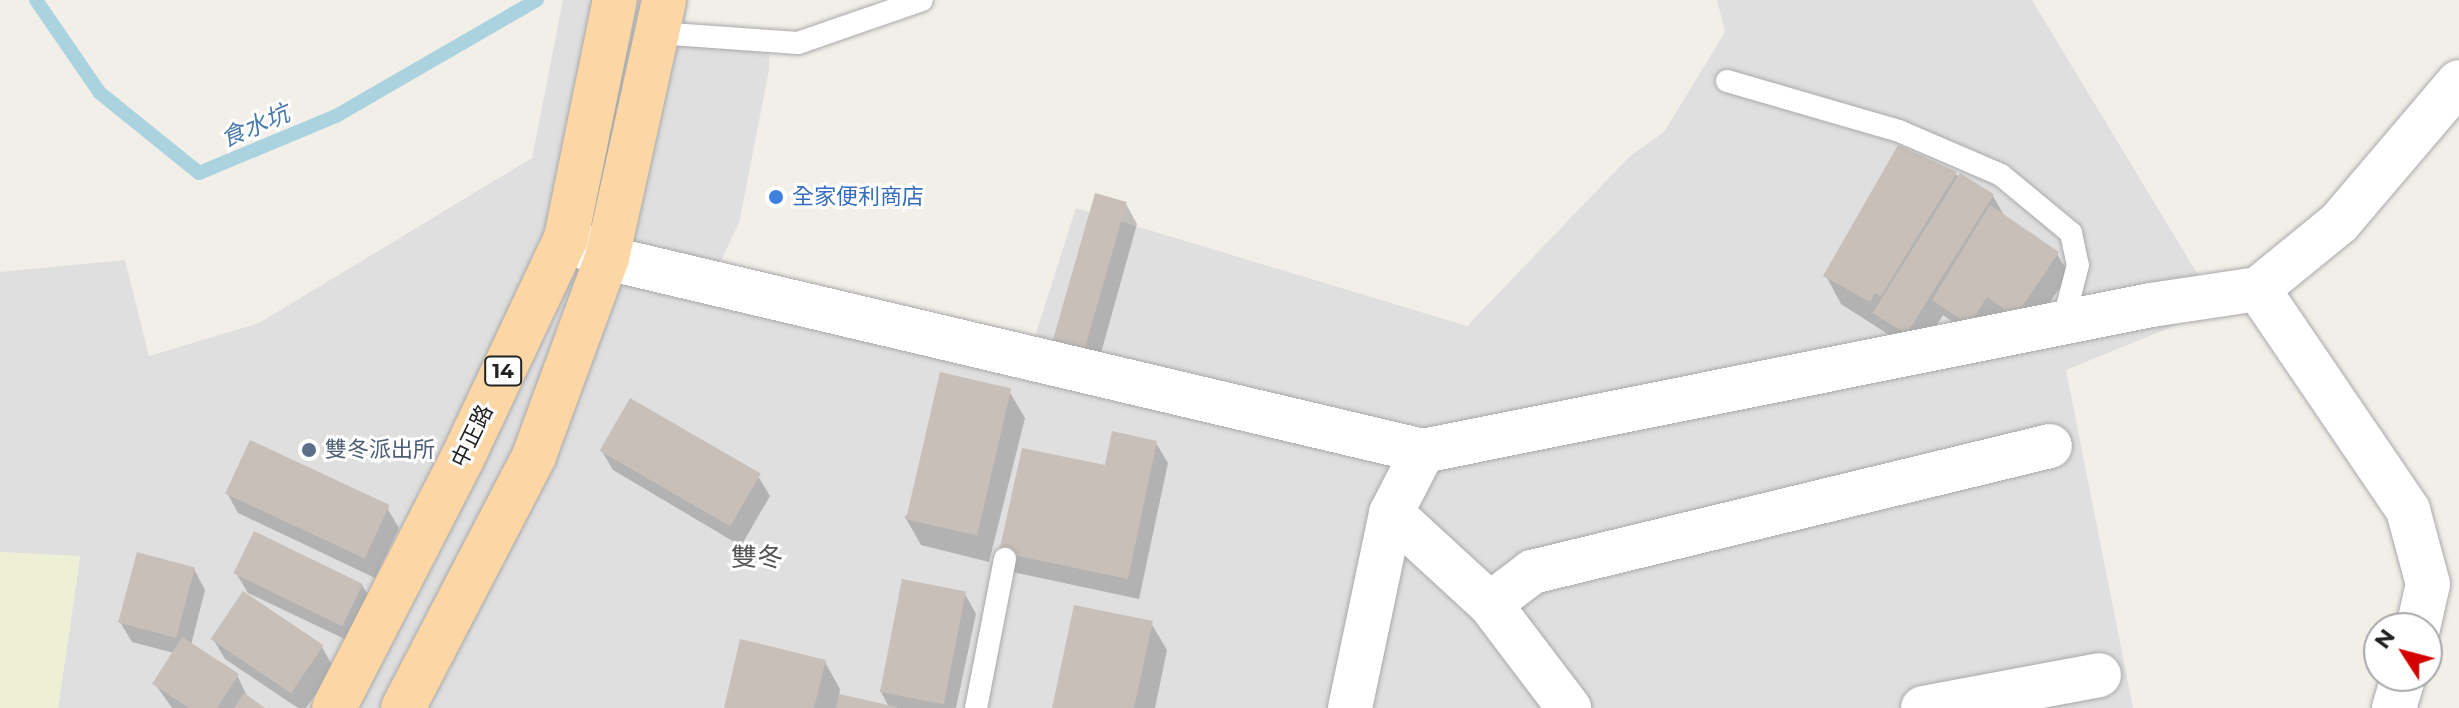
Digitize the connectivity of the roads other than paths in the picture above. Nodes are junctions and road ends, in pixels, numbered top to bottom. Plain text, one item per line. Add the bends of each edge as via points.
1 (922, 0) edge
2 (614, 6) edge
3 (660, 19) edge
4 (1727, 81) dead end
5 (2456, 94) edge
6 (566, 238) junction
7 (607, 258) junction
8 (2258, 289) junction
9 (2063, 322) junction
10 (2050, 446) dead end
11 (1423, 451) junction
12 (1391, 513) junction
13 (1005, 559) dead end
14 (1490, 604) junction
15 (2422, 612) edge
16 (2099, 675) dead end
17 (334, 708) edge
18 (403, 708) edge
19 (976, 708) edge
20 (1350, 708) edge
21 (1569, 708) edge
22 (1923, 708) edge

1 - 3 lane via 798,43
2 - 6 main road, 中正路 / 14
3 - 7 main road
4 - 9 lane via 1899,131 2001,175 2071,233 2078,265
5 - 8 street via 2339,223
6 - 7 street
6 - 17 main road, 中正路 / 14 via 462,459
7 - 11 street
7 - 18 main road via 534,456
8 - 9 street
8 - 15 street via 2408,510 2428,584
9 - 11 street
10 - 14 street via 1532,572
11 - 12 street
12 - 14 street
12 - 20 street
13 - 19 lane
14 - 21 street
16 - 22 street

